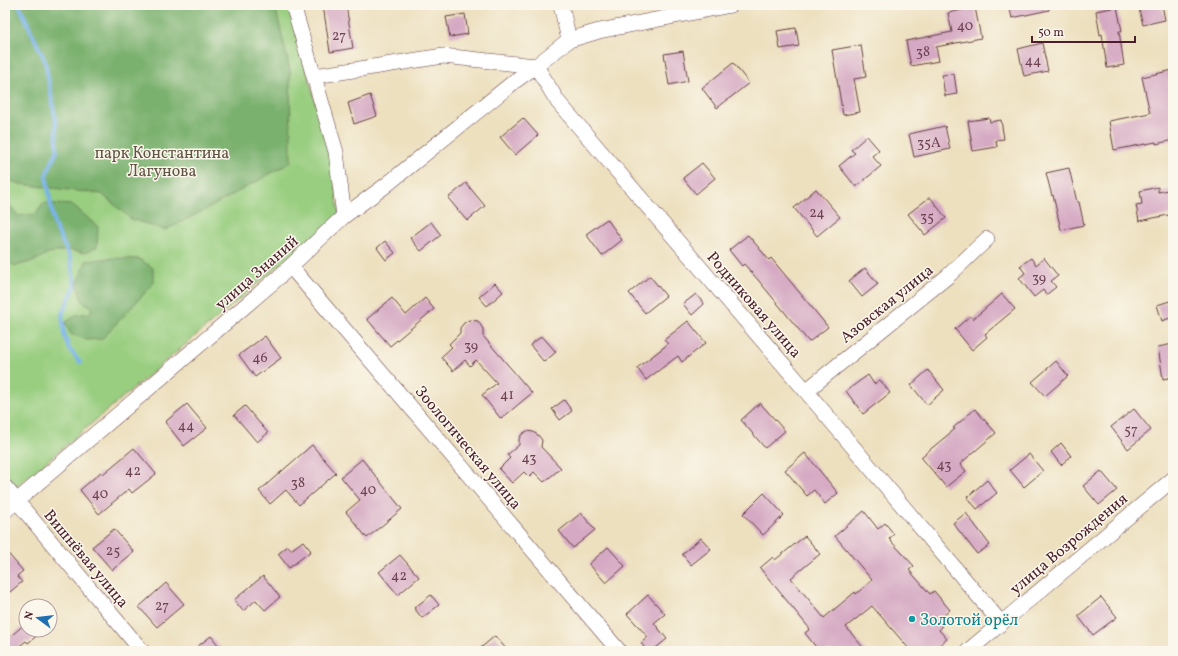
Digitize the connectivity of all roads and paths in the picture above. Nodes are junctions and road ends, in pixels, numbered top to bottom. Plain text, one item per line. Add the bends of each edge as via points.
1 (293, 5) edge
2 (561, 5) edge
3 (731, 5) edge
4 (569, 40) junction
5 (536, 66) junction
6 (315, 76) junction
7 (344, 216) junction
8 (987, 239) dead end
9 (291, 267) junction
10 (806, 391) junction
11 (1173, 479) edge
12 (5, 488) edge
13 (11, 506) edge
14 (1001, 623) junction
15 (142, 651) edge
16 (619, 651) edge
17 (968, 651) edge

1 - 6 street
2 - 4 street
3 - 4 street via 600,31
4 - 5 street
5 - 6 street via 443,56
5 - 7 street, улица Знаний
5 - 10 street, Родниковая улица via 558,102
6 - 7 street via 336,152
7 - 9 street, улица Знаний
8 - 10 street, Азовская улица via 948,276
9 - 13 street, улица Знаний
9 - 16 street, Зоологическая улица
10 - 14 street, Родниковая улица
11 - 14 street, улица Возрождения
12 - 13 street, Вишнёвая улица
13 - 15 street, Вишнёвая улица
14 - 17 street, улица Возрождения

